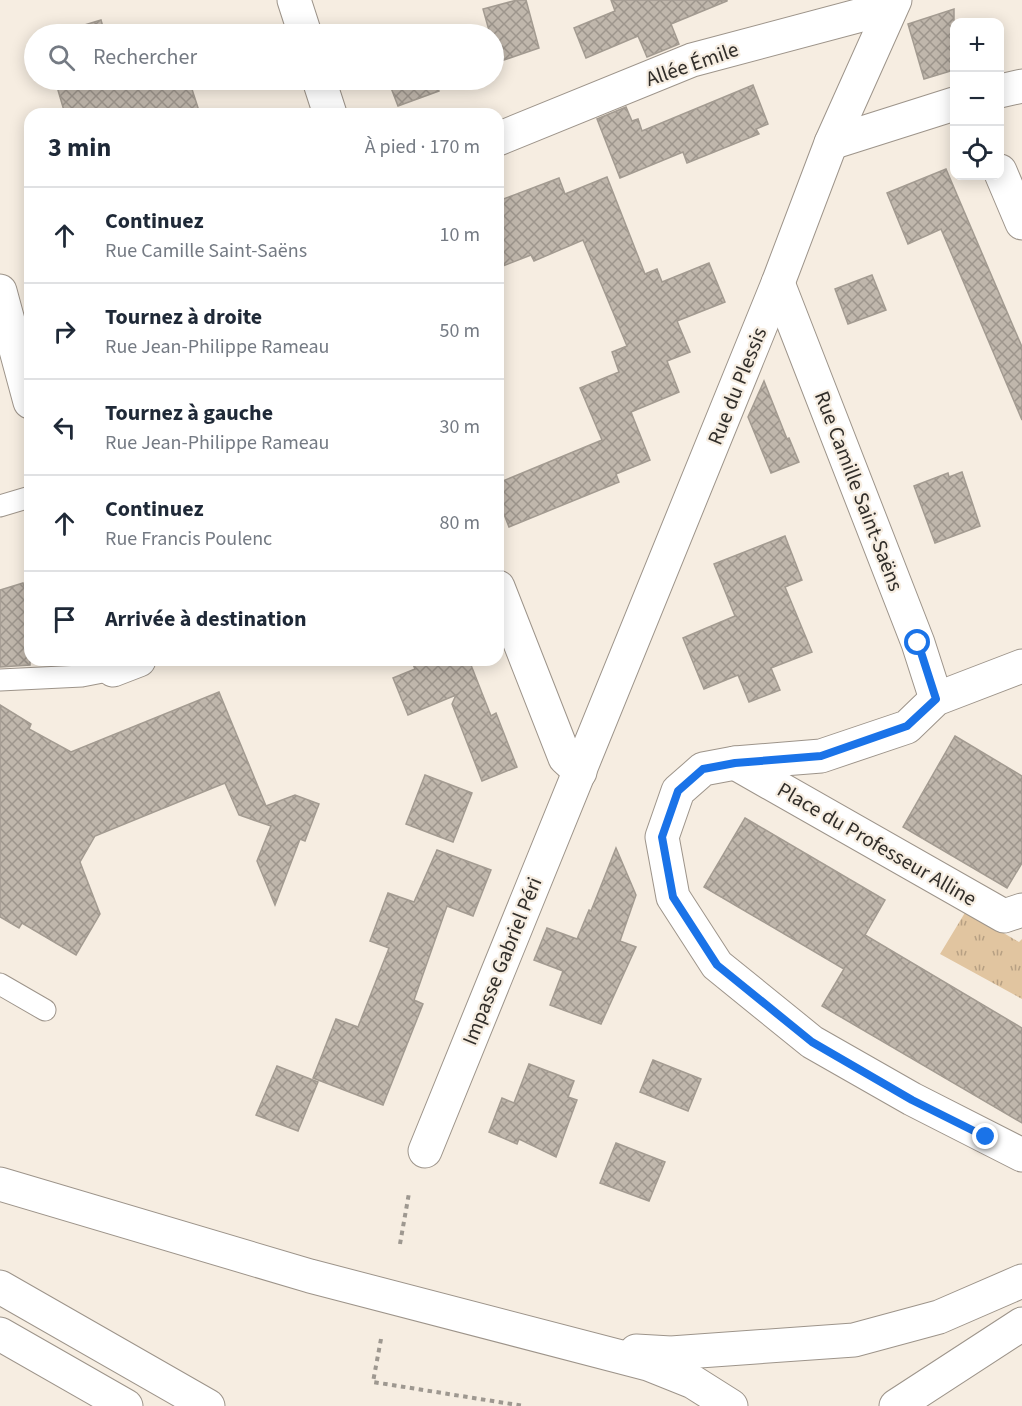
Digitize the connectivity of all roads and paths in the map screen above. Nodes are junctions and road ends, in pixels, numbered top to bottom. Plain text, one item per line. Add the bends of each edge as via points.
1 (294, 0) edge
2 (893, 4) edge
3 (302, 24) edge
4 (1022, 86) edge
5 (322, 90) edge
6 (1004, 90) edge
7 (950, 105) edge
8 (328, 108) edge
9 (504, 137) edge
10 (831, 143) junction
11 (1003, 180) edge
12 (1022, 223) edge
13 (778, 284) junction
14 (0, 291) edge
15 (24, 380) edge
16 (24, 499) edge
17 (0, 506) edge
18 (504, 602) edge
19 (112, 666) edge
20 (1022, 666) edge
21 (0, 680) edge
22 (936, 699) junction
23 (735, 763) junction
24 (580, 772) junction
25 (1022, 910) edge
26 (0, 984) edge
27 (45, 1010) dead end
28 (425, 1151) dead end
29 (1022, 1155) edge
30 (0, 1184) edge
31 (409, 1194) dead end
32 (400, 1244) dead end
33 (1022, 1281) edge
34 (0, 1287) edge
35 (1022, 1324) edge
36 (0, 1334) edge
37 (381, 1339) dead end
38 (589, 1349) junction
39 (126, 1406) edge
40 (208, 1406) edge
41 (525, 1406) edge
42 (731, 1406) edge
43 (896, 1406) edge

1 - 3 main road
2 - 9 main road, Allée Émile via 692,60
2 - 10 main road, Rue du Plessis
4 - 6 main road
5 - 8 main road
7 - 10 main road
10 - 13 main road, Rue du Plessis
11 - 12 main road
13 - 22 main road, Rue Camille Saint-Saëns via 918,643
13 - 24 main road, Rue du Plessis
14 - 15 main road
16 - 17 lane
18 - 24 main road via 565,758
19 - 21 lane via 82,676
20 - 22 main road
22 - 23 main road via 907,726 821,756
23 - 25 main road, Place du Professeur Alline via 1004,916
23 - 29 main road via 703,769 678,791 662,837 673,897 717,965 812,1042 912,1100
24 - 28 main road, Impasse Gabriel Péri
26 - 27 lane
30 - 38 main road via 310,1276
31 - 32 path
33 - 38 main road via 939,1317 854,1340 672,1353
34 - 40 main road
35 - 43 main road
36 - 39 main road
37 - 41 path via 373,1382
38 - 42 main road via 648,1364 693,1382

